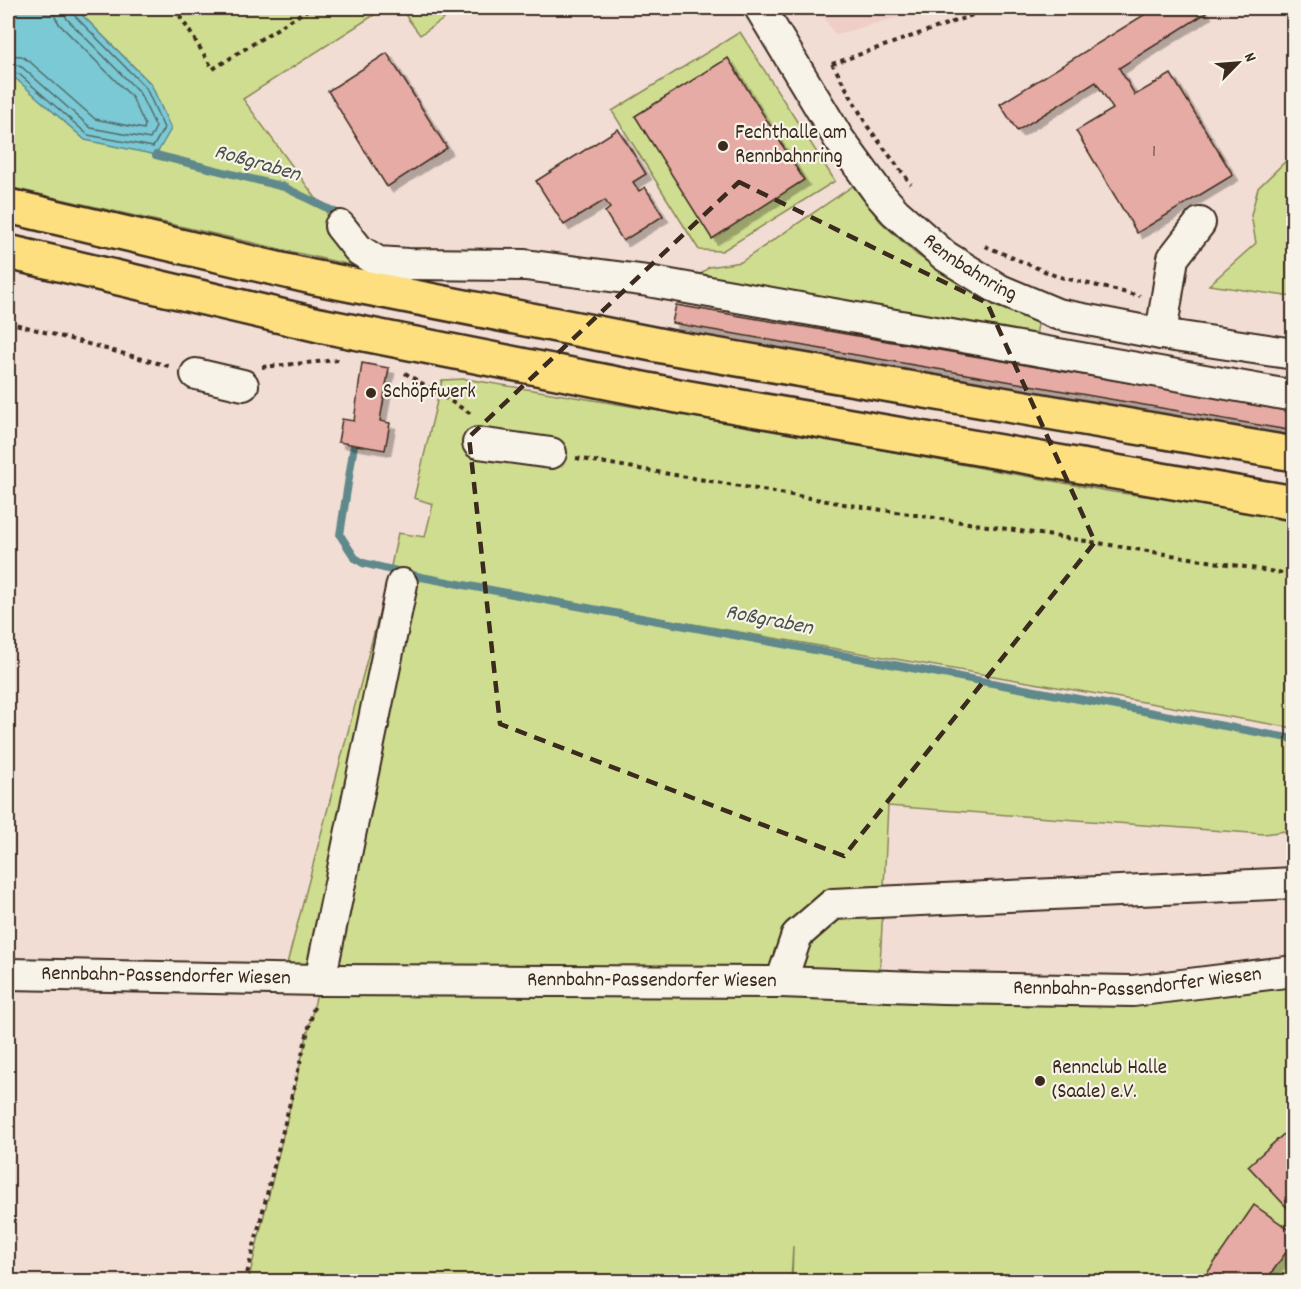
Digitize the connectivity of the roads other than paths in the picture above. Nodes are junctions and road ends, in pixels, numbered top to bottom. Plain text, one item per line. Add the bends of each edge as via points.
1 (760, 8) edge
2 (8, 206) edge
3 (1200, 223) dead end
4 (340, 226) dead end
5 (8, 252) edge
6 (1057, 314) junction
7 (1161, 334) junction
8 (1047, 352) junction
9 (1293, 354) edge
10 (196, 374) road end
11 (251, 376) road end
12 (1293, 396) edge
13 (479, 431) road end
14 (551, 453) road end
15 (1293, 454) edge
16 (1293, 503) edge
17 (402, 584) dead end
18 (1293, 883) edge
19 (1293, 971) edge
20 (8, 974) edge
21 (320, 980) junction
22 (781, 982) junction

1 - 6 street, Rennbahnring via 839,139 895,212 945,256 1000,290
2 - 15 highway via 312,277 668,347
3 - 7 street via 1173,258
4 - 8 street via 359,250 378,262 525,266 585,272
5 - 16 highway via 319,325 678,396
6 - 7 street, Rennbahnring
6 - 8 street
7 - 9 street, Rennbahnring
8 - 12 street
10 - 11 street
13 - 14 street
17 - 21 street
18 - 22 street via 833,904 797,935
19 - 22 street, Rennbahn-Passendorfer Wiesen via 1133,991
20 - 21 street, Rennbahn-Passendorfer Wiesen
21 - 22 street, Rennbahn-Passendorfer Wiesen

